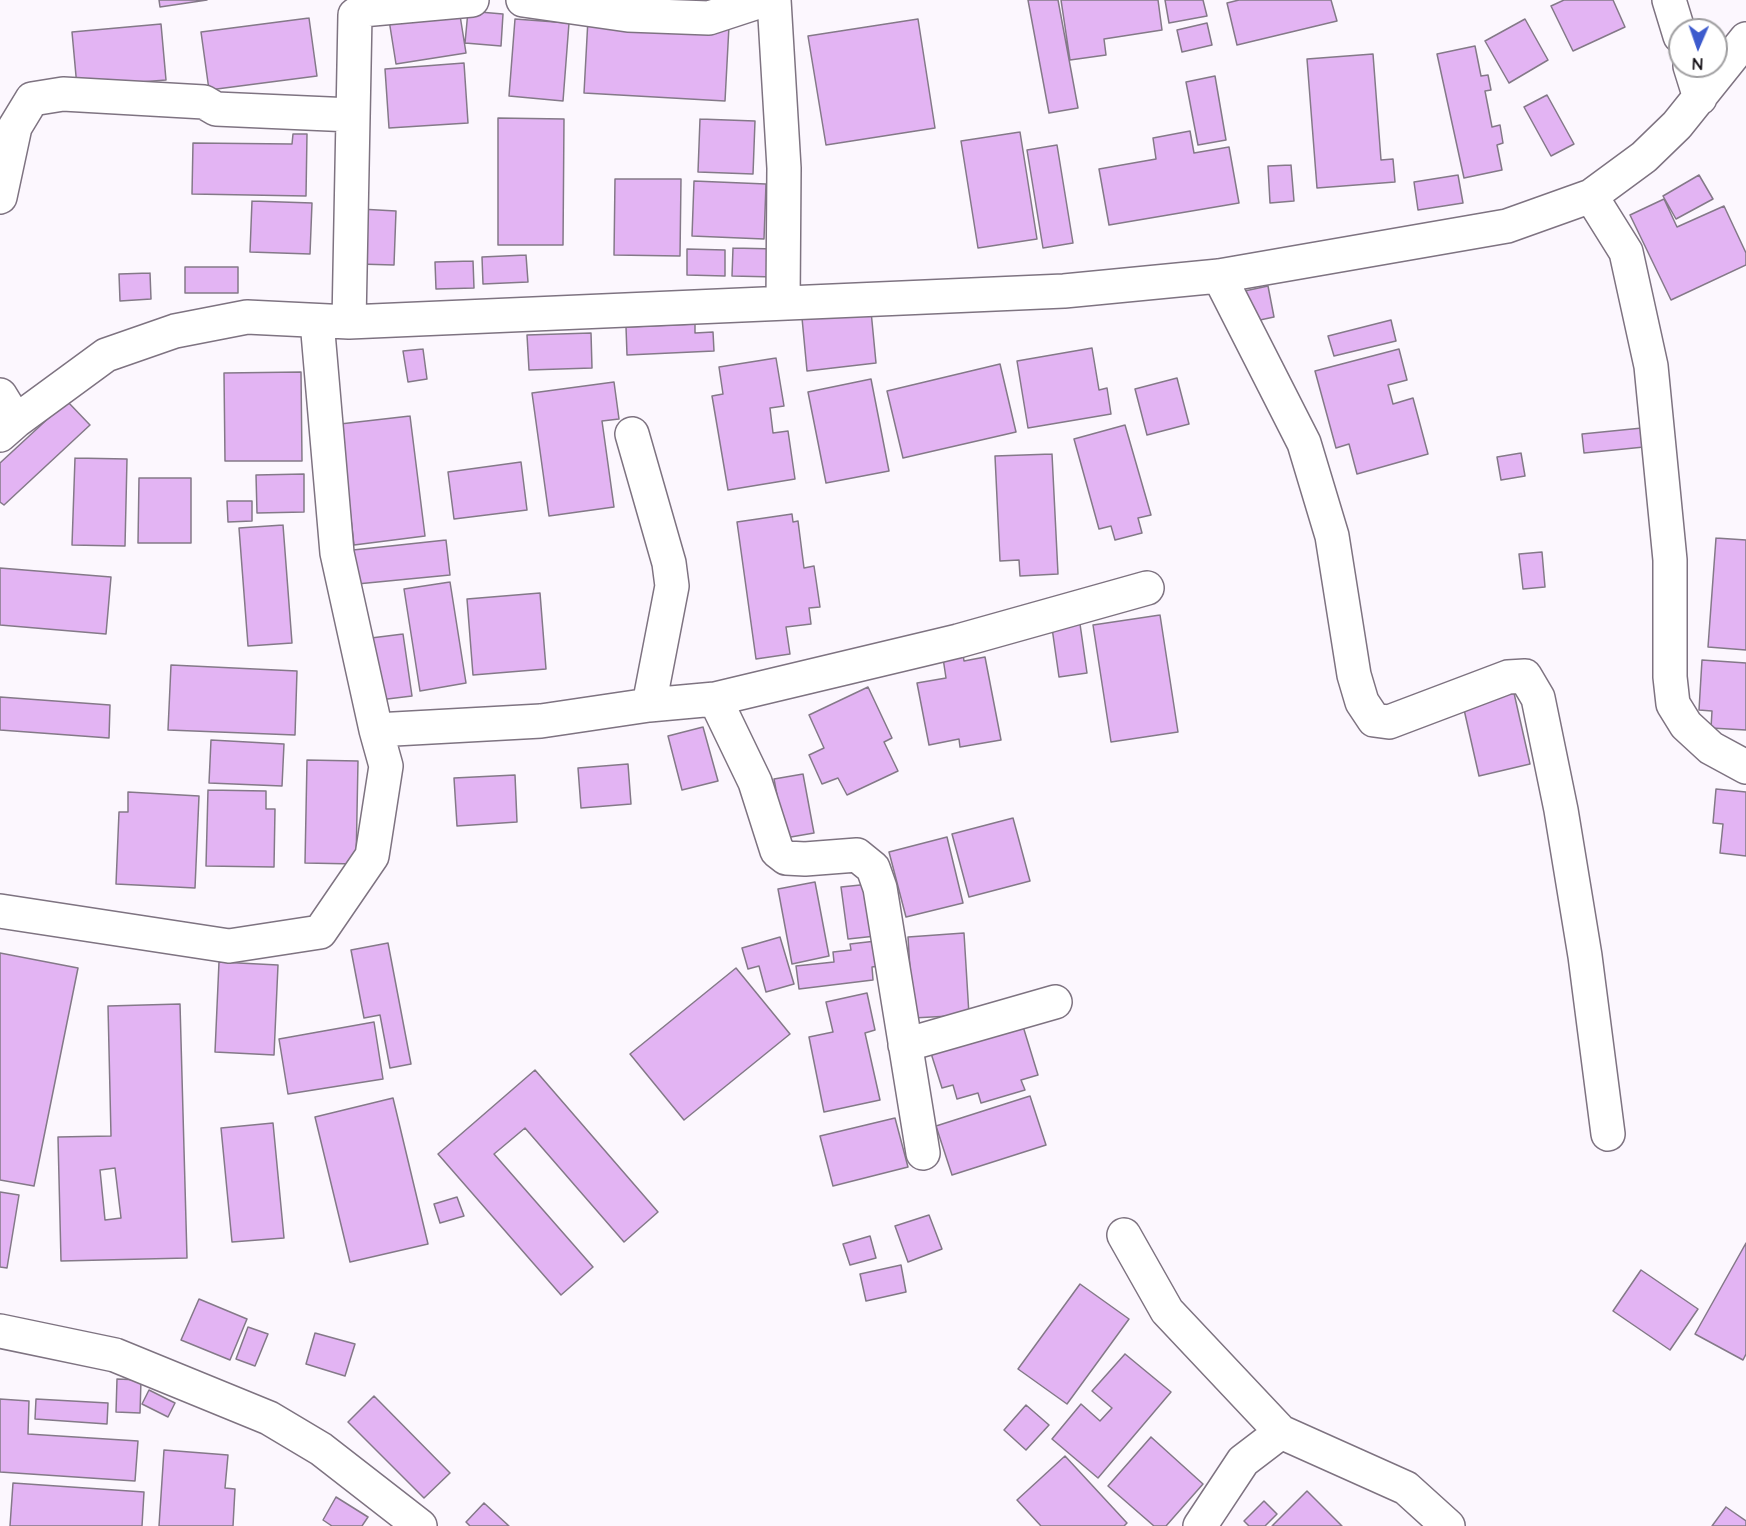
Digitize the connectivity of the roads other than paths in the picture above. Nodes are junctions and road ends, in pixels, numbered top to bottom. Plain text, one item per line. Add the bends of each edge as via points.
1 (472, 0) edge
2 (523, 0) edge
3 (764, 0) edge
4 (774, 0) edge
5 (1669, 0) edge
6 (1674, 18) edge
7 (1746, 39) edge
8 (1694, 78) edge
9 (1700, 98) junction
10 (352, 115) junction
11 (1590, 196) junction
12 (0, 197) edge
13 (1219, 276) junction
14 (783, 303) junction
15 (317, 321) junction
16 (350, 322) junction
17 (5, 417) edge
18 (632, 434) dead end
19 (1147, 588) dead end
20 (715, 699) junction
21 (649, 705) junction
22 (376, 730) junction
23 (1746, 768) edge
24 (0, 911) edge
25 (1055, 1002) dead end
26 (905, 1045) junction
27 (1608, 1134) dead end
28 (922, 1153) dead end
29 (1124, 1236) dead end
30 (0, 1331) edge
31 (1281, 1432) junction
32 (420, 1526) edge
33 (1200, 1526) edge
34 (1448, 1526) edge

1 - 10 street via 362,10 355,15
2 - 3 street via 628,15 709,18
4 - 14 street via 784,168
5 - 6 street
7 - 9 street
8 - 9 street
9 - 11 street via 1644,157
10 - 12 street via 216,109 204,102 63,94 32,99 15,127
10 - 16 street
11 - 13 street via 1507,226
11 - 23 street via 1626,252 1651,366 1670,560 1673,704 1686,725 1711,748
13 - 14 street via 1064,291
13 - 27 street via 1304,443 1332,536 1354,675 1362,702 1374,720 1389,722 1508,677 1525,676 1538,698 1585,956
14 - 16 street
15 - 16 street
15 - 17 street via 247,317 175,331 106,355
15 - 22 street via 337,554
18 - 21 street via 672,586
19 - 20 street via 958,641
20 - 21 street
20 - 26 street via 755,782 777,851 786,858 857,855 873,868 880,888
21 - 22 street via 541,721
22 - 24 street via 386,766 372,856 320,932 229,946
25 - 26 street
26 - 28 street
29 - 31 street via 1167,1311
30 - 32 street via 115,1355 269,1418 321,1449
31 - 33 street via 1243,1461
31 - 34 street via 1406,1488

